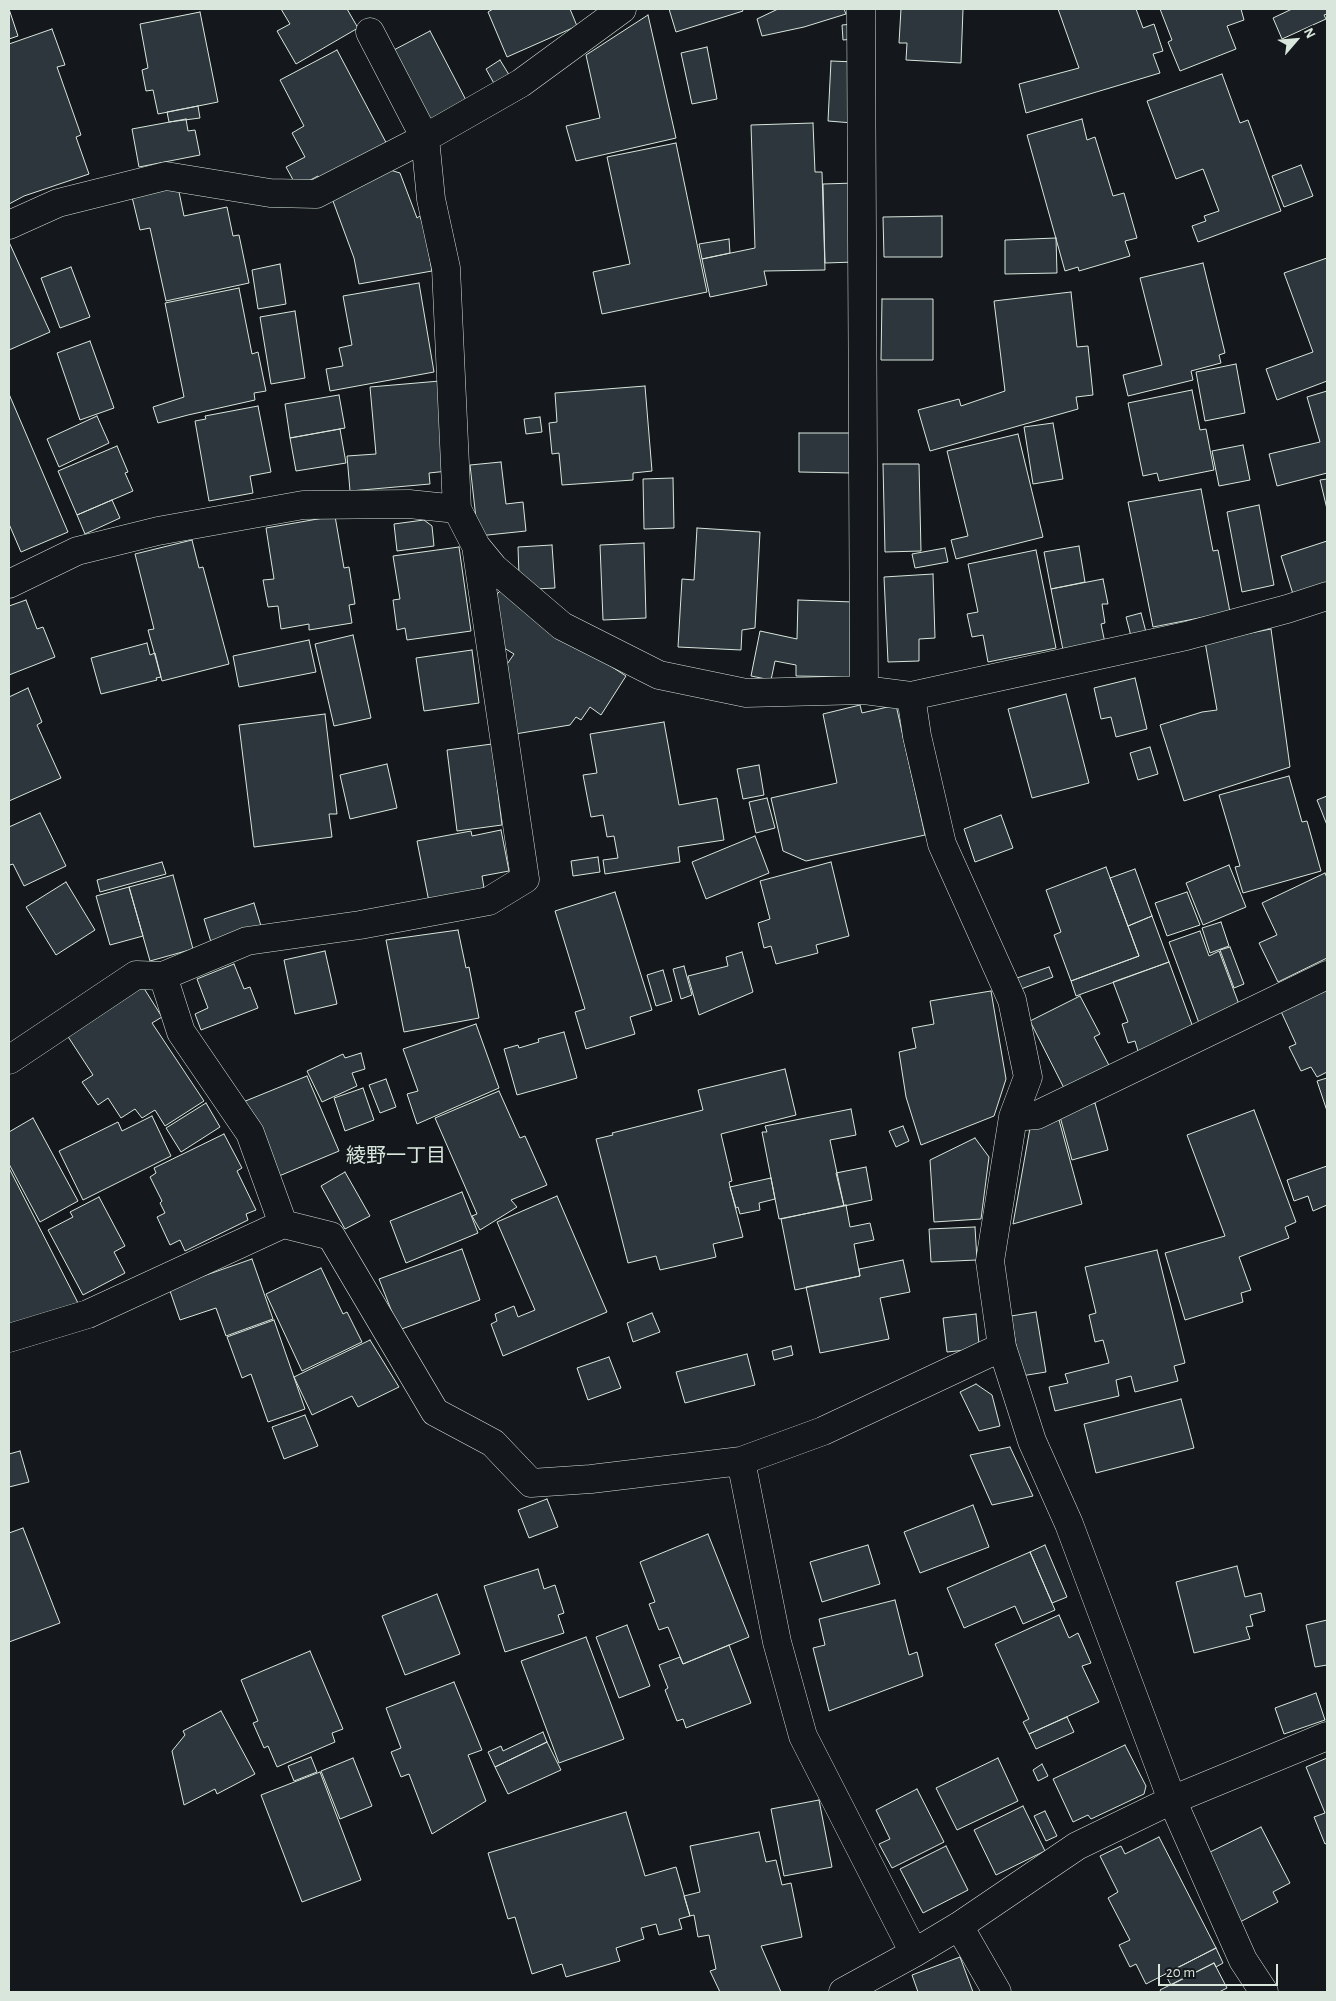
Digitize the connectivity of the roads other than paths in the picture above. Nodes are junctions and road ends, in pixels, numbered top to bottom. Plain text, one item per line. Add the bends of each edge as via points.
1 (622, 9) edge
2 (861, 9) edge
3 (370, 32) dead end
4 (425, 138) junction
5 (9, 225) edge
6 (457, 508) junction
7 (476, 546) junction
8 (9, 584) edge
9 (1327, 596) edge
10 (864, 690) junction
11 (911, 696) junction
12 (1327, 975) edge
13 (164, 976) junction
14 (9, 1060) edge
15 (1013, 1117) junction
16 (283, 1224) junction
17 (9, 1338) edge
18 (1002, 1347) junction
19 (741, 1461) junction
20 (1327, 1736) edge
21 (1172, 1800) junction
22 (958, 1926) junction
23 (914, 1953) junction
24 (843, 1992) edge
25 (997, 1992) edge
26 (1264, 1992) edge

1 - 4 street via 521,83
2 - 10 street
3 - 4 street
4 - 5 street via 316,194 270,193 166,176 58,203
4 - 6 street via 431,199 446,268
6 - 7 street
6 - 8 street via 409,504 303,505 158,530 77,551
7 - 10 street via 494,568 562,626 659,675 746,693
7 - 13 street via 525,879 489,901 360,925 247,941
9 - 11 street via 1186,636
10 - 11 street
11 - 15 street via 942,844 1012,1000 1028,1077
12 - 15 street via 1037,1114
13 - 14 street via 136,975
13 - 16 street via 182,1032 250,1133
15 - 18 street via 990,1261
16 - 17 street via 88,1314
16 - 19 street via 331,1236 435,1412 493,1443 531,1483
18 - 19 street via 823,1431
18 - 21 street via 1032,1441 1069,1524
19 - 23 street via 777,1642 803,1736
20 - 21 street
21 - 22 street via 1077,1846
21 - 26 street via 1243,1960
22 - 23 street
22 - 25 street
23 - 24 street

